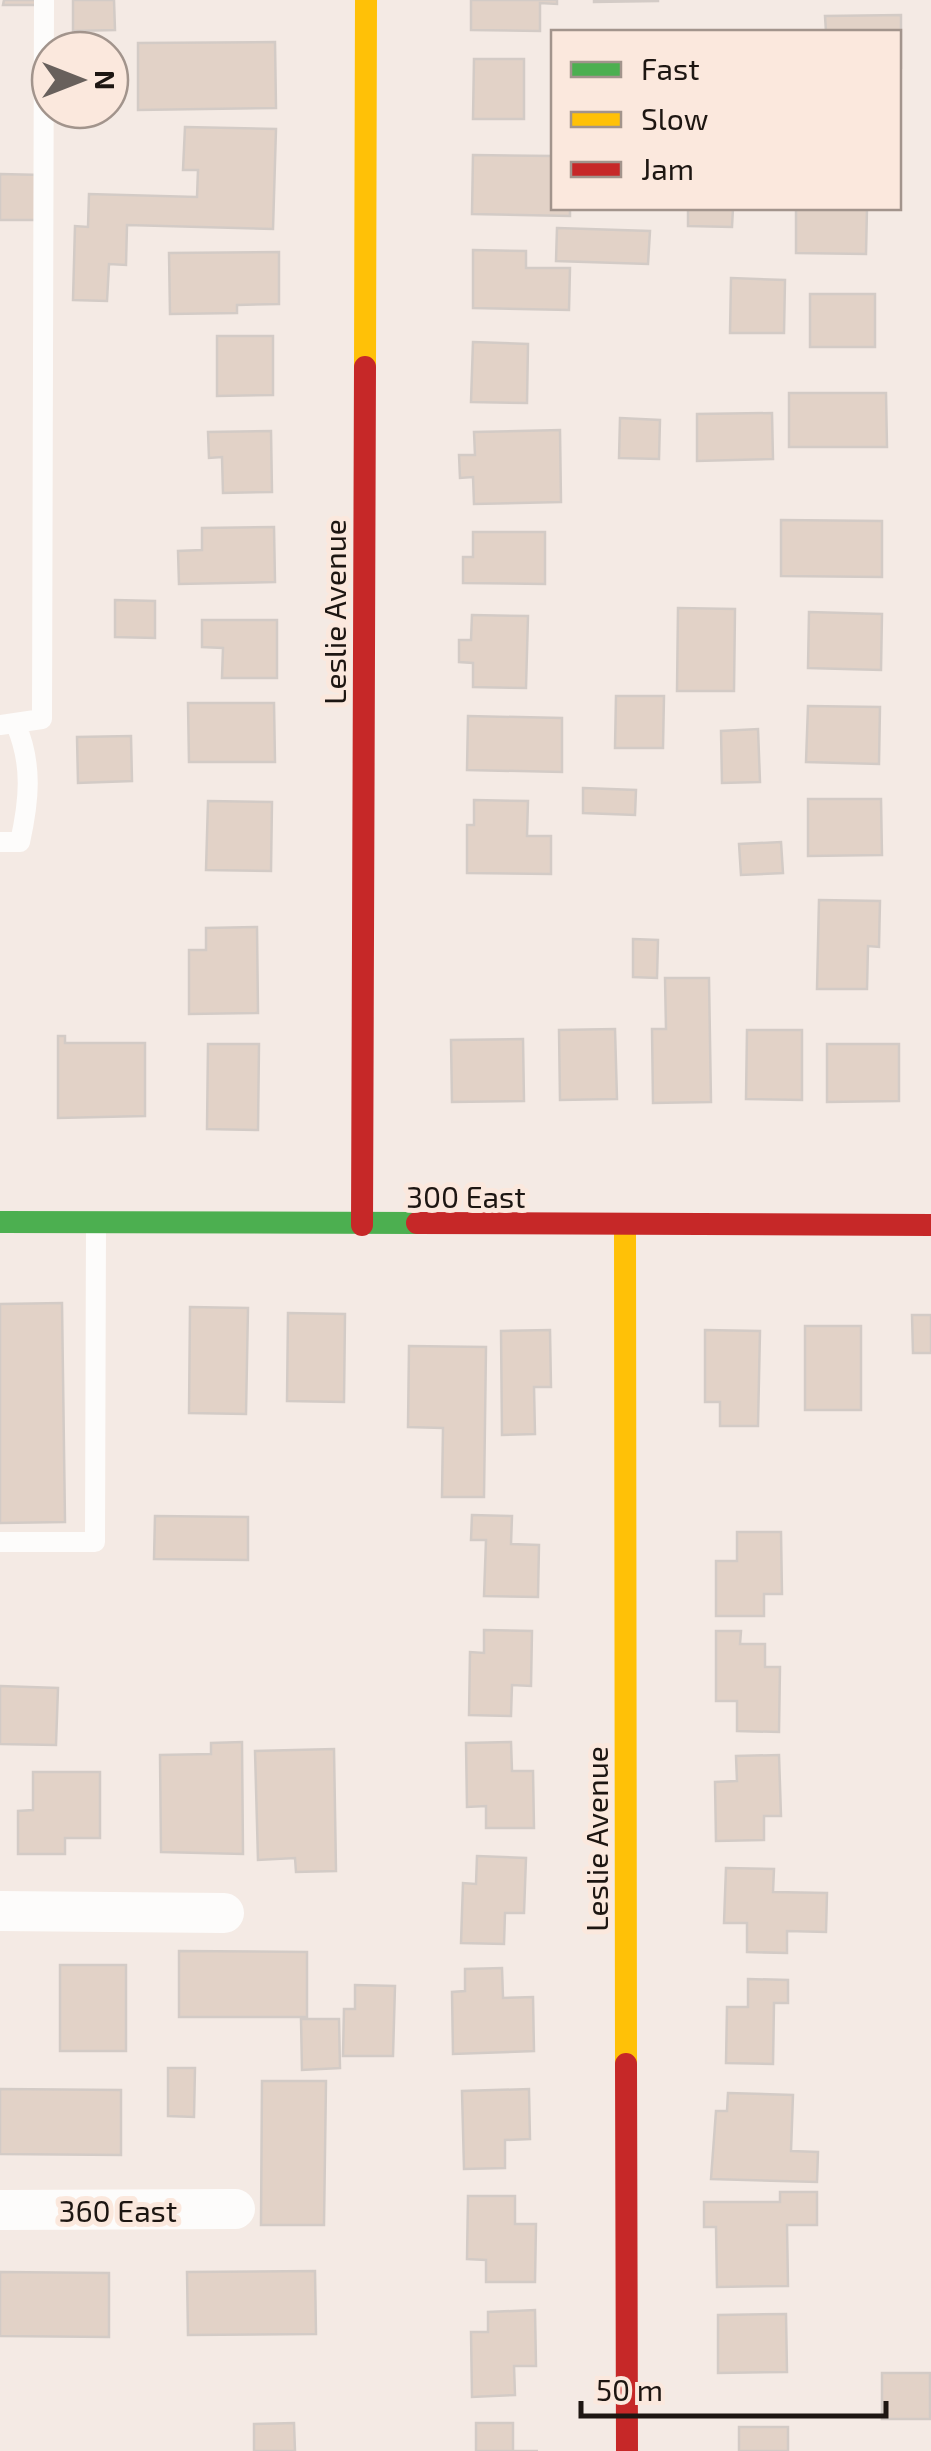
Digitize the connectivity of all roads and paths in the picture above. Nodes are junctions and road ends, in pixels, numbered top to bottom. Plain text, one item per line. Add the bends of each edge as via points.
1 (44, 0) edge
2 (366, 0) edge
3 (8, 725) edge
4 (10, 842) edge
5 (0, 1222) edge
6 (96, 1222) junction
7 (362, 1225) junction
8 (931, 1225) edge
9 (625, 1227) junction
10 (0, 1542) edge
11 (0, 1911) edge
12 (224, 1913) dead end
13 (236, 2209) dead end
14 (0, 2210) edge
15 (626, 2451) edge

1 - 3 lane via 42,719
2 - 7 street, Leslie Avenue
3 - 4 lane via 28,754 28,805
5 - 6 street, 300 East
6 - 7 street, 300 East
6 - 10 lane via 95,1542
7 - 9 street, 300 East
8 - 9 street, 300 East
9 - 15 street, Leslie Avenue
11 - 12 street
13 - 14 street, 360 East

